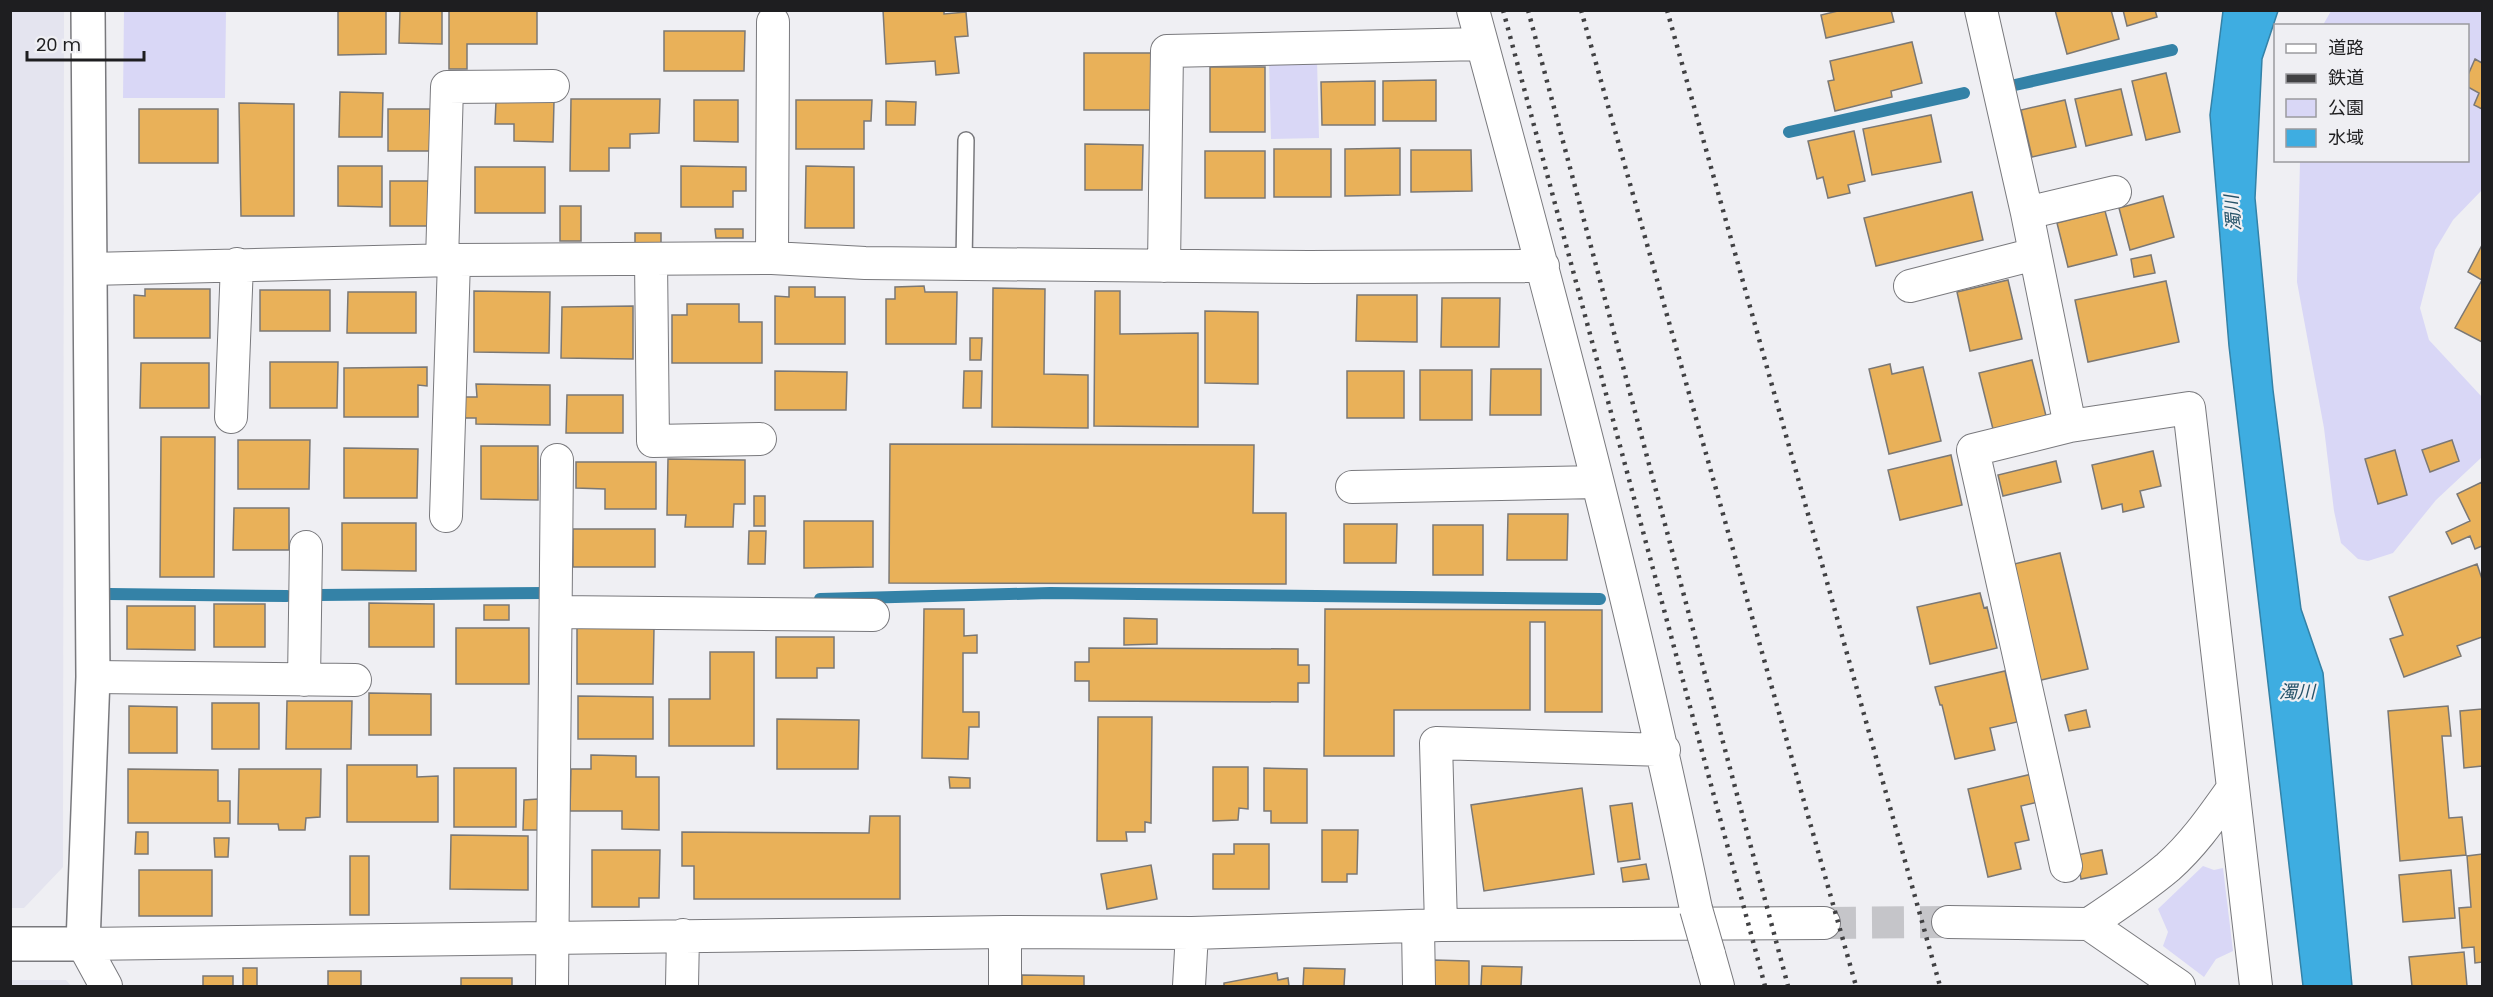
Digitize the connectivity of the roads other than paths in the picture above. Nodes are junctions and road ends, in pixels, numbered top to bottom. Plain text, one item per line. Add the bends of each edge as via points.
1 (88, 10) edge
2 (1473, 10) edge
3 (1981, 10) edge
4 (773, 22) dead end
5 (1482, 44) junction
6 (553, 86) dead end
7 (966, 140) dead end
8 (2115, 192) dead end
9 (2027, 213) junction
10 (2035, 254) junction
11 (772, 258) junction
12 (448, 260) junction
13 (651, 260) junction
14 (237, 264) junction
15 (964, 264) junction
16 (1164, 266) junction
17 (1543, 266) junction
18 (90, 269) junction
19 (1910, 286) dead end
20 (231, 417) dead end
21 (2070, 426) junction
22 (760, 439) dead end
23 (557, 460) dead end
24 (1597, 482) junction
25 (1352, 487) dead end
26 (446, 516) dead end
27 (306, 547) dead end
28 (556, 612) junction
29 (873, 615) dead end
30 (93, 677) junction
31 (304, 680) junction
32 (355, 680) dead end
33 (1664, 750) junction
34 (2233, 788) junction
35 (2066, 866) dead end
36 (1948, 922) tunnel mouth
37 (1824, 923) tunnel mouth
38 (2089, 924) junction
39 (1429, 926) junction
40 (1005, 932) junction
41 (1192, 933) junction
42 (683, 935) junction
43 (552, 936) junction
44 (10, 944) edge
45 (83, 944) junction
46 (106, 987) edge
47 (552, 987) edge
48 (682, 987) edge
49 (1005, 987) edge
50 (1189, 987) edge
51 (1419, 987) edge
52 (1718, 987) edge
53 (2180, 987) edge
54 (2256, 987) edge

1 - 18 street
2 - 5 street
3 - 9 street
4 - 11 street
5 - 16 street via 1167,51
5 - 17 street
6 - 12 street via 447,87
7 - 15 lane
8 - 9 street
9 - 10 street
10 - 19 street
10 - 21 street
11 - 13 street
11 - 15 street
12 - 13 street
12 - 14 street
12 - 26 street
13 - 22 street via 653,441
14 - 18 street
14 - 20 street
15 - 16 street
16 - 17 street
17 - 24 street
18 - 30 street
21 - 34 street via 2189,408
21 - 35 street via 1973,450
23 - 28 street
24 - 25 street
24 - 33 street
27 - 31 street
28 - 29 street
28 - 43 street
30 - 31 street
30 - 45 street
31 - 32 street
33 - 39 street via 1436,743
33 - 52 street, bridge via 1696,909
34 - 38 street via 2203,830 2169,866
34 - 54 street
36 - 38 street
37 - 39 street
38 - 53 street
39 - 41 street
39 - 51 street
40 - 41 street
40 - 42 street
40 - 49 street
41 - 50 street
42 - 43 street
42 - 48 street
43 - 45 street
43 - 47 street
44 - 45 street
45 - 46 street

